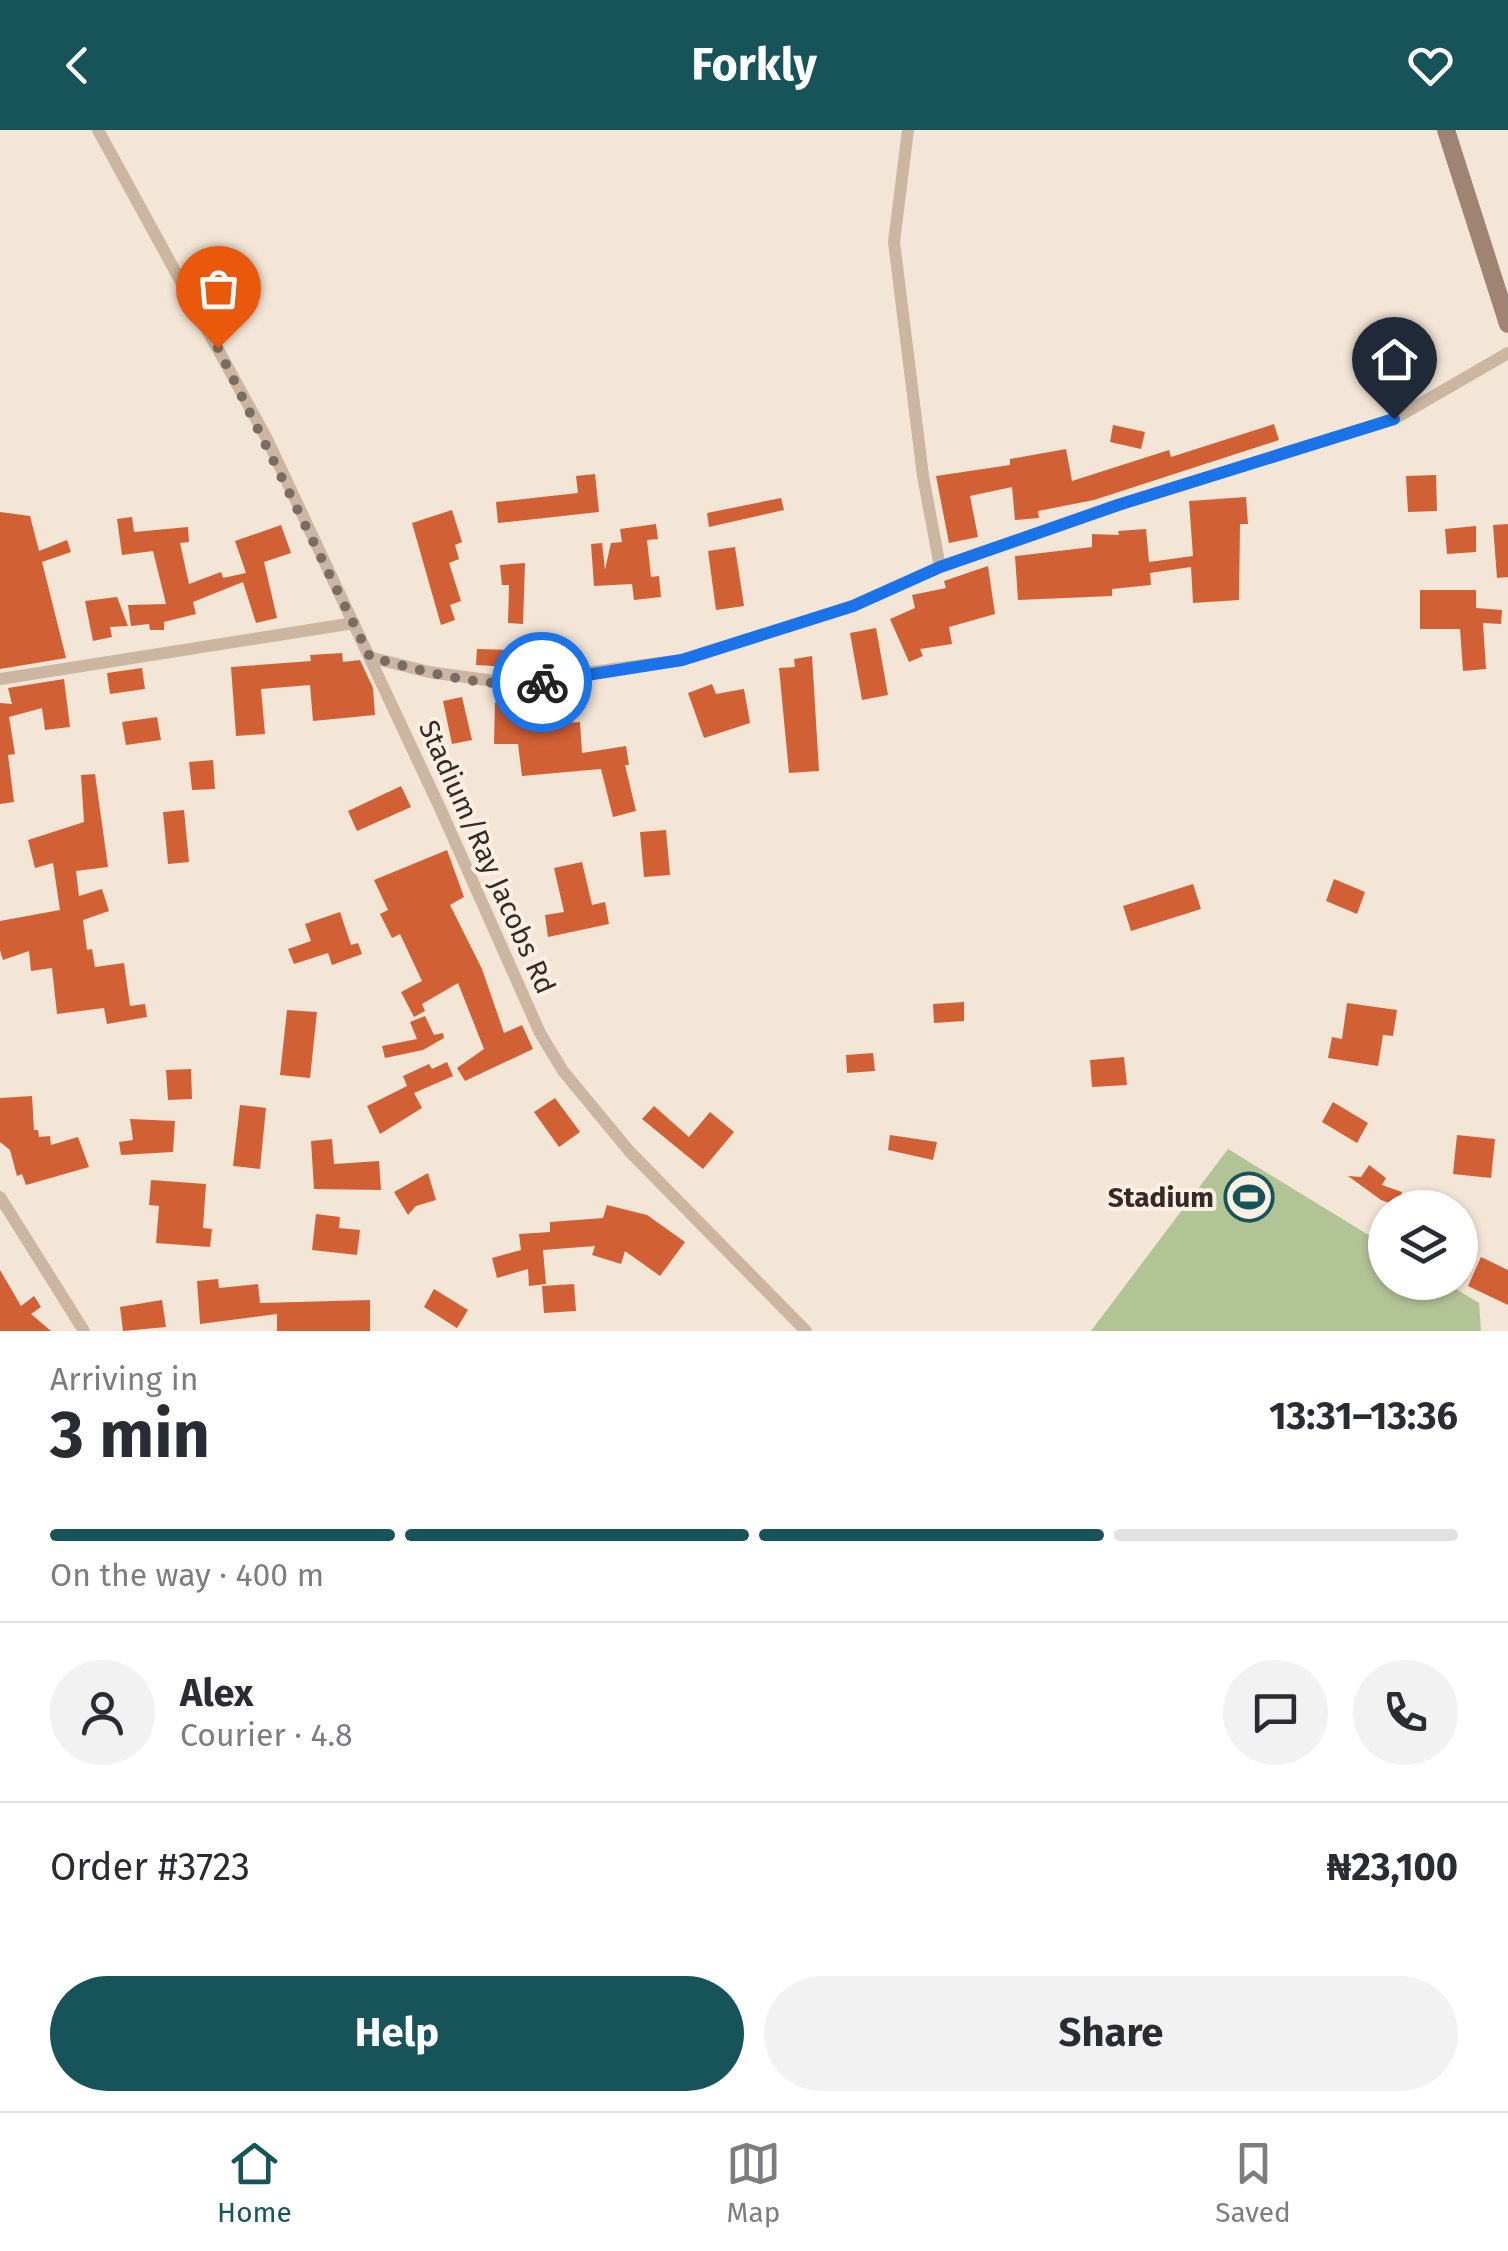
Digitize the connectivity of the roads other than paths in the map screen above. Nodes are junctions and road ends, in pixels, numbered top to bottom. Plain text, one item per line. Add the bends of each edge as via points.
1 (98, 130) edge
2 (908, 130) edge
3 (1446, 130) edge
4 (1508, 324) edge
5 (1508, 353) edge
6 (940, 567) junction
7 (354, 623) junction
8 (370, 657) junction
9 (0, 679) edge
10 (0, 1197) edge
11 (84, 1331) edge
12 (806, 1331) edge

1 - 7 street, Stadium/Ray Jacobs Rd via 267,440
2 - 6 street via 894,242
3 - 4 main road
5 - 6 street via 1394,419
6 - 8 street via 853,606 663,663 509,683
7 - 8 street, Stadium/Ray Jacobs Rd
7 - 9 street
8 - 12 street, Stadium/Ray Jacobs Rd via 520,994 563,1072 630,1152
10 - 11 street

